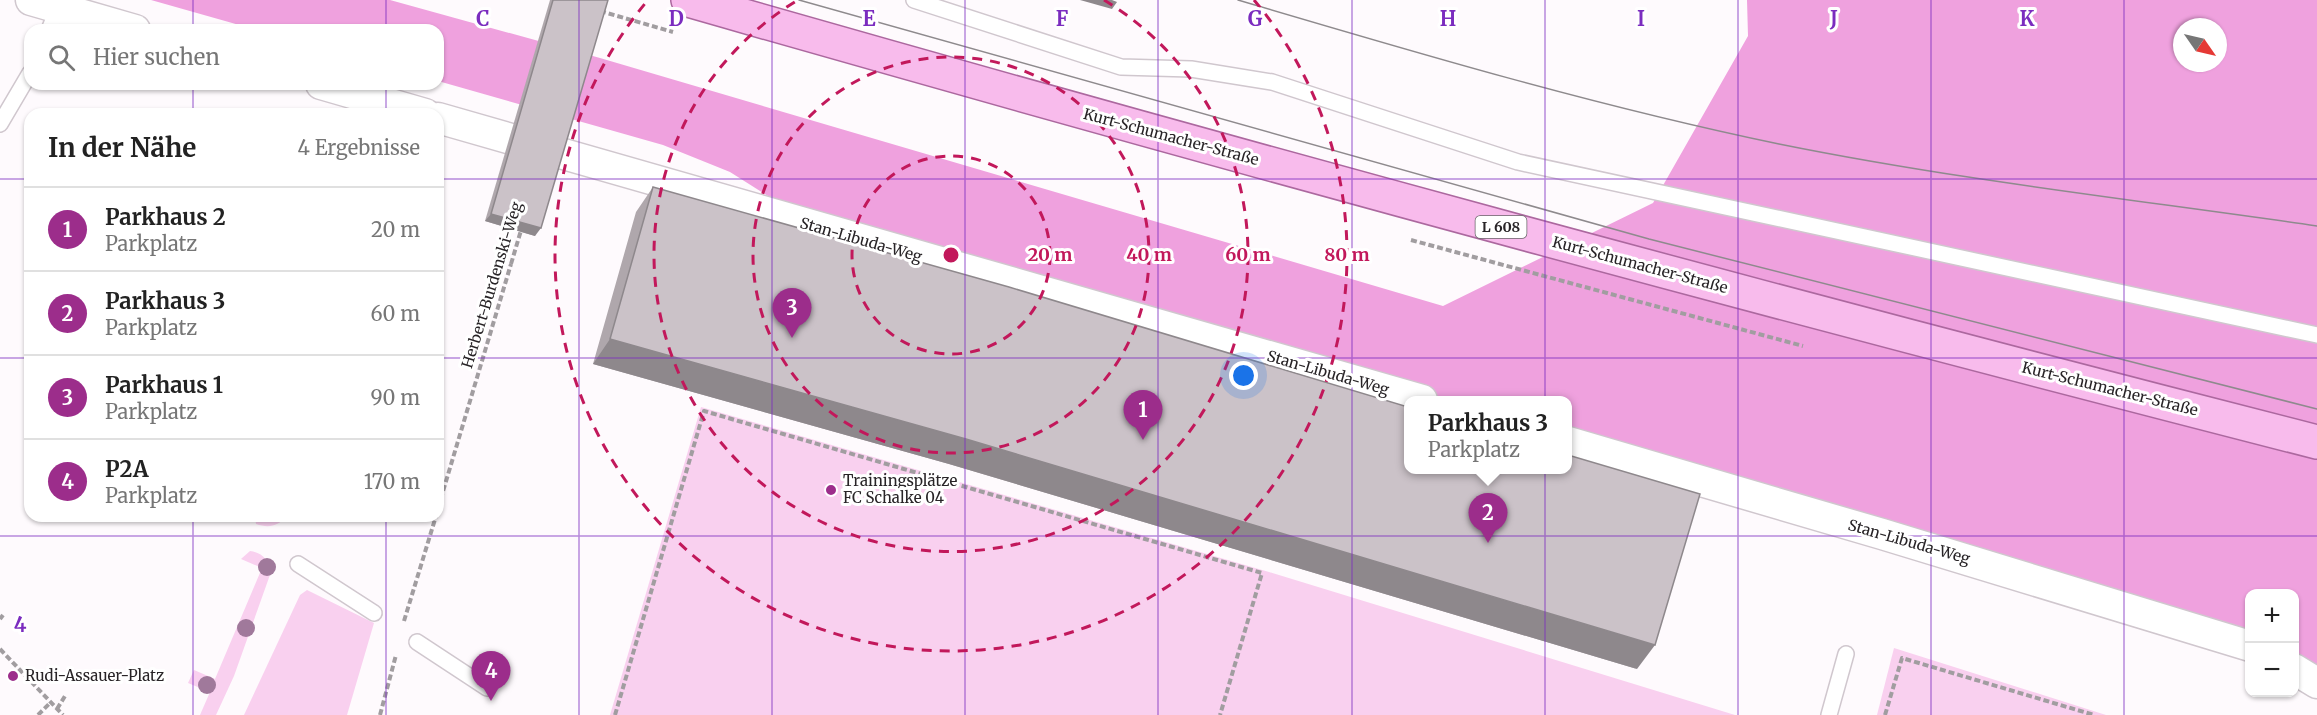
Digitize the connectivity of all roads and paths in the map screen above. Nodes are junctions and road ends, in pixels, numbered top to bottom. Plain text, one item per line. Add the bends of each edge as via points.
1 (688, 0) edge
2 (914, 0) edge
3 (46, 13) edge
4 (104, 24) edge
5 (24, 83) edge
6 (342, 90) edge
7 (403, 108) edge
8 (444, 120) edge
9 (0, 124) edge
10 (525, 218) edge
11 (2317, 335) edge
12 (1408, 396) edge
13 (2317, 442) edge
14 (1572, 443) edge
15 (444, 488) edge
16 (434, 522) edge
17 (298, 564) dead end
18 (374, 613) dead end
19 (402, 631) dead end
20 (417, 642) dead end
21 (2245, 644) edge
22 (0, 649) edge
23 (396, 652) dead end
24 (1846, 654) dead end
25 (2299, 672) edge
26 (2317, 683) edge
27 (487, 688) dead end
28 (65, 696) dead end
29 (50, 703) junction
30 (57, 709) junction
31 (38, 715) edge
32 (63, 715) edge
33 (380, 715) edge
34 (615, 715) edge
35 (1220, 715) edge
36 (1829, 715) edge
37 (1885, 715) edge
38 (2094, 715) edge

1 - 13 main road, Kurt-Schumacher-Straße / L 608 via 1058,106 1879,330
2 - 11 lane via 1121,67 1191,69 1272,82 1518,162
3 - 4 street
5 - 9 lane
6 - 7 street
8 - 12 street, Stan-Libuda-Weg
10 - 15 path, Herbert-Burdenski-Weg, bridge
14 - 21 street, Stan-Libuda-Weg
16 - 19 path
17 - 18 lane
20 - 27 lane
22 - 29 path
23 - 33 path
24 - 36 lane
25 - 26 street
28 - 30 path
29 - 30 path
29 - 31 path
30 - 32 path
34 - 35 path via 704,411 1262,573
37 - 38 path via 1902,658

